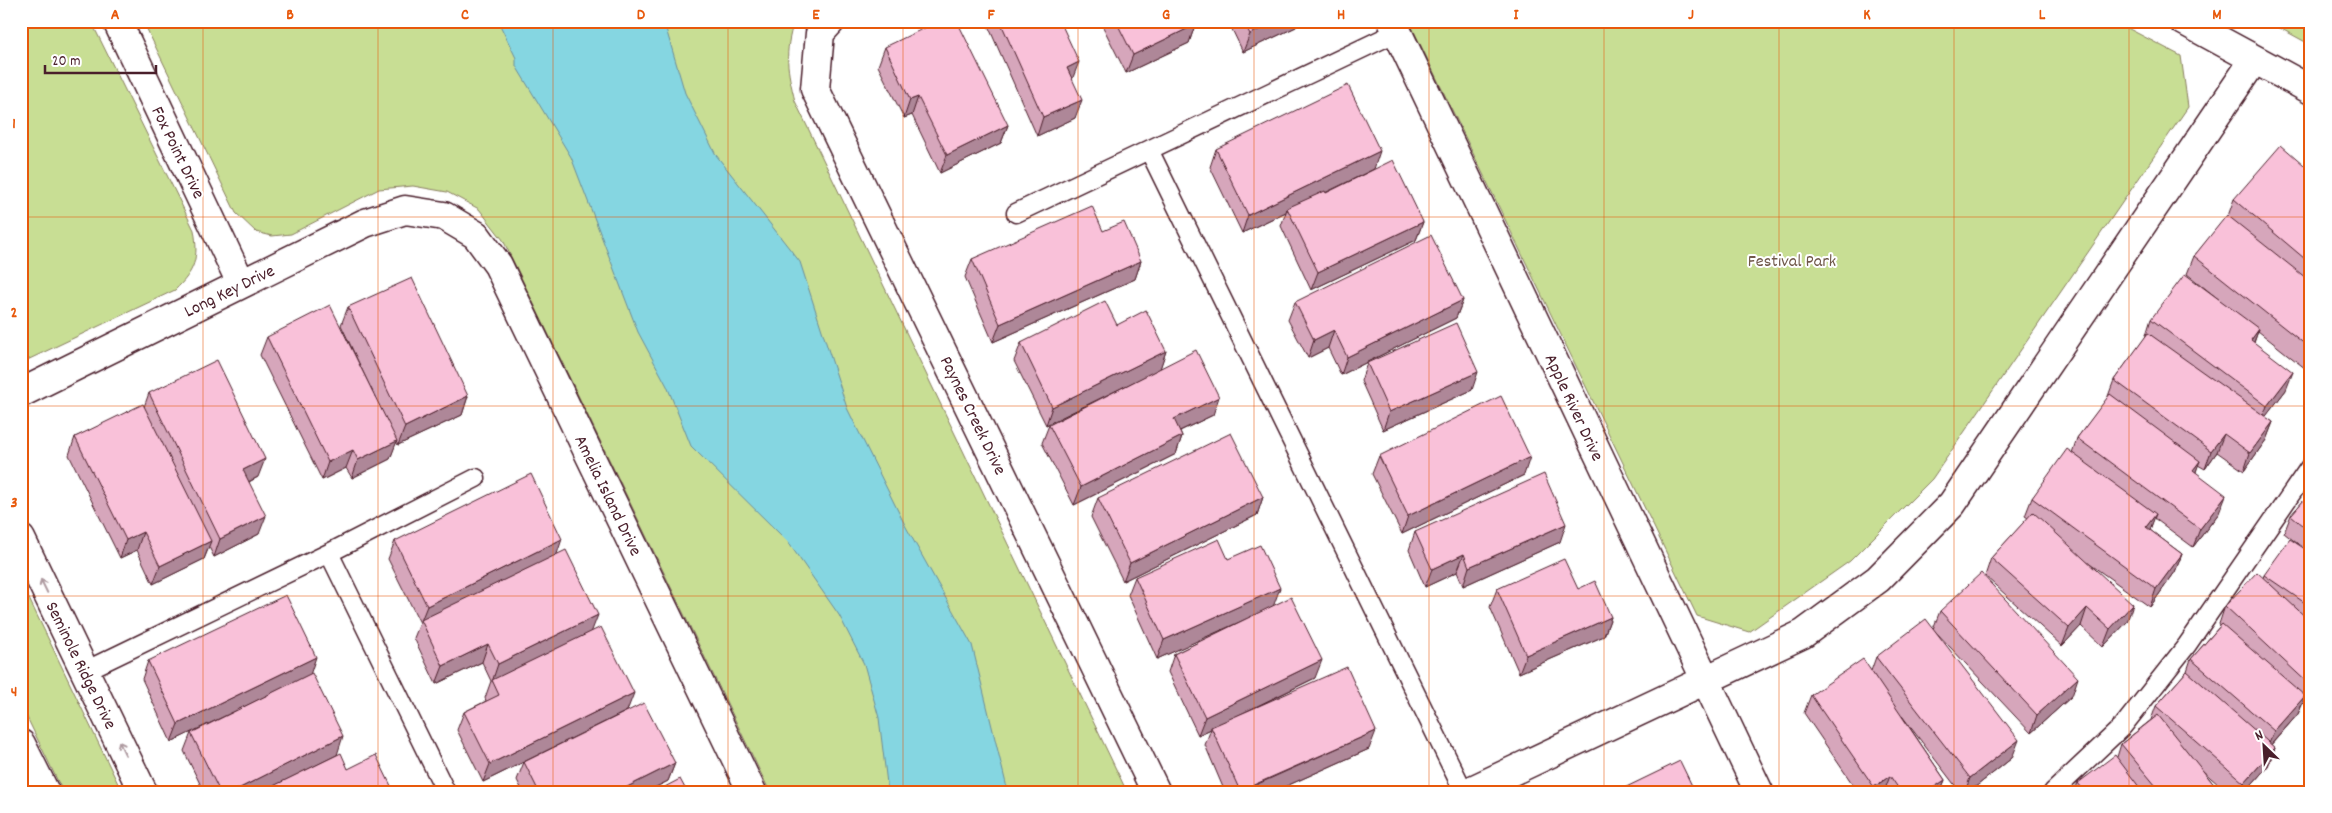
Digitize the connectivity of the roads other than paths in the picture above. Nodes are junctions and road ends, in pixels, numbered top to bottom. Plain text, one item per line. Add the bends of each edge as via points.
1 (117, 21) edge
2 (2184, 21) edge
3 (825, 27) edge
4 (1395, 27) edge
5 (2254, 60) junction
6 (2311, 90) edge
7 (1149, 150) junction
8 (1016, 213) dead end
9 (444, 216) joint
10 (241, 283) junction
11 (21, 393) edge
12 (2311, 465) edge
13 (476, 478) dead end
14 (21, 539) edge
15 (329, 553) junction
16 (85, 671) junction
17 (1706, 681) junction
18 (21, 744) edge
19 (45, 792) edge
20 (144, 792) edge
21 (446, 792) edge
22 (752, 792) edge
23 (1156, 792) edge
24 (1464, 792) edge
25 (1468, 792) edge
26 (1758, 792) edge
27 (2053, 792) edge

1 - 10 street, Fox Point Drive
2 - 5 street
3 - 23 street, Paynes Creek Drive via 816,89
4 - 7 lane
4 - 17 street, Apple River Drive
5 - 6 street
5 - 17 street via 1952,504 1878,579 1803,634
7 - 8 lane
7 - 24 lane
9 - 10 street, Long Key Drive via 405,210 365,223
9 - 22 street, Amelia Island Drive via 476,235 498,265
10 - 11 street, Long Key Drive
12 - 27 lane via 2187,645 2123,726
13 - 15 lane
16 -> 14 street, Seminole Ridge Drive
15 - 16 lane
15 - 21 lane
20 -> 16 street, Seminole Ridge Drive
17 - 25 street
17 - 26 street, Apple River Drive
18 - 19 street

